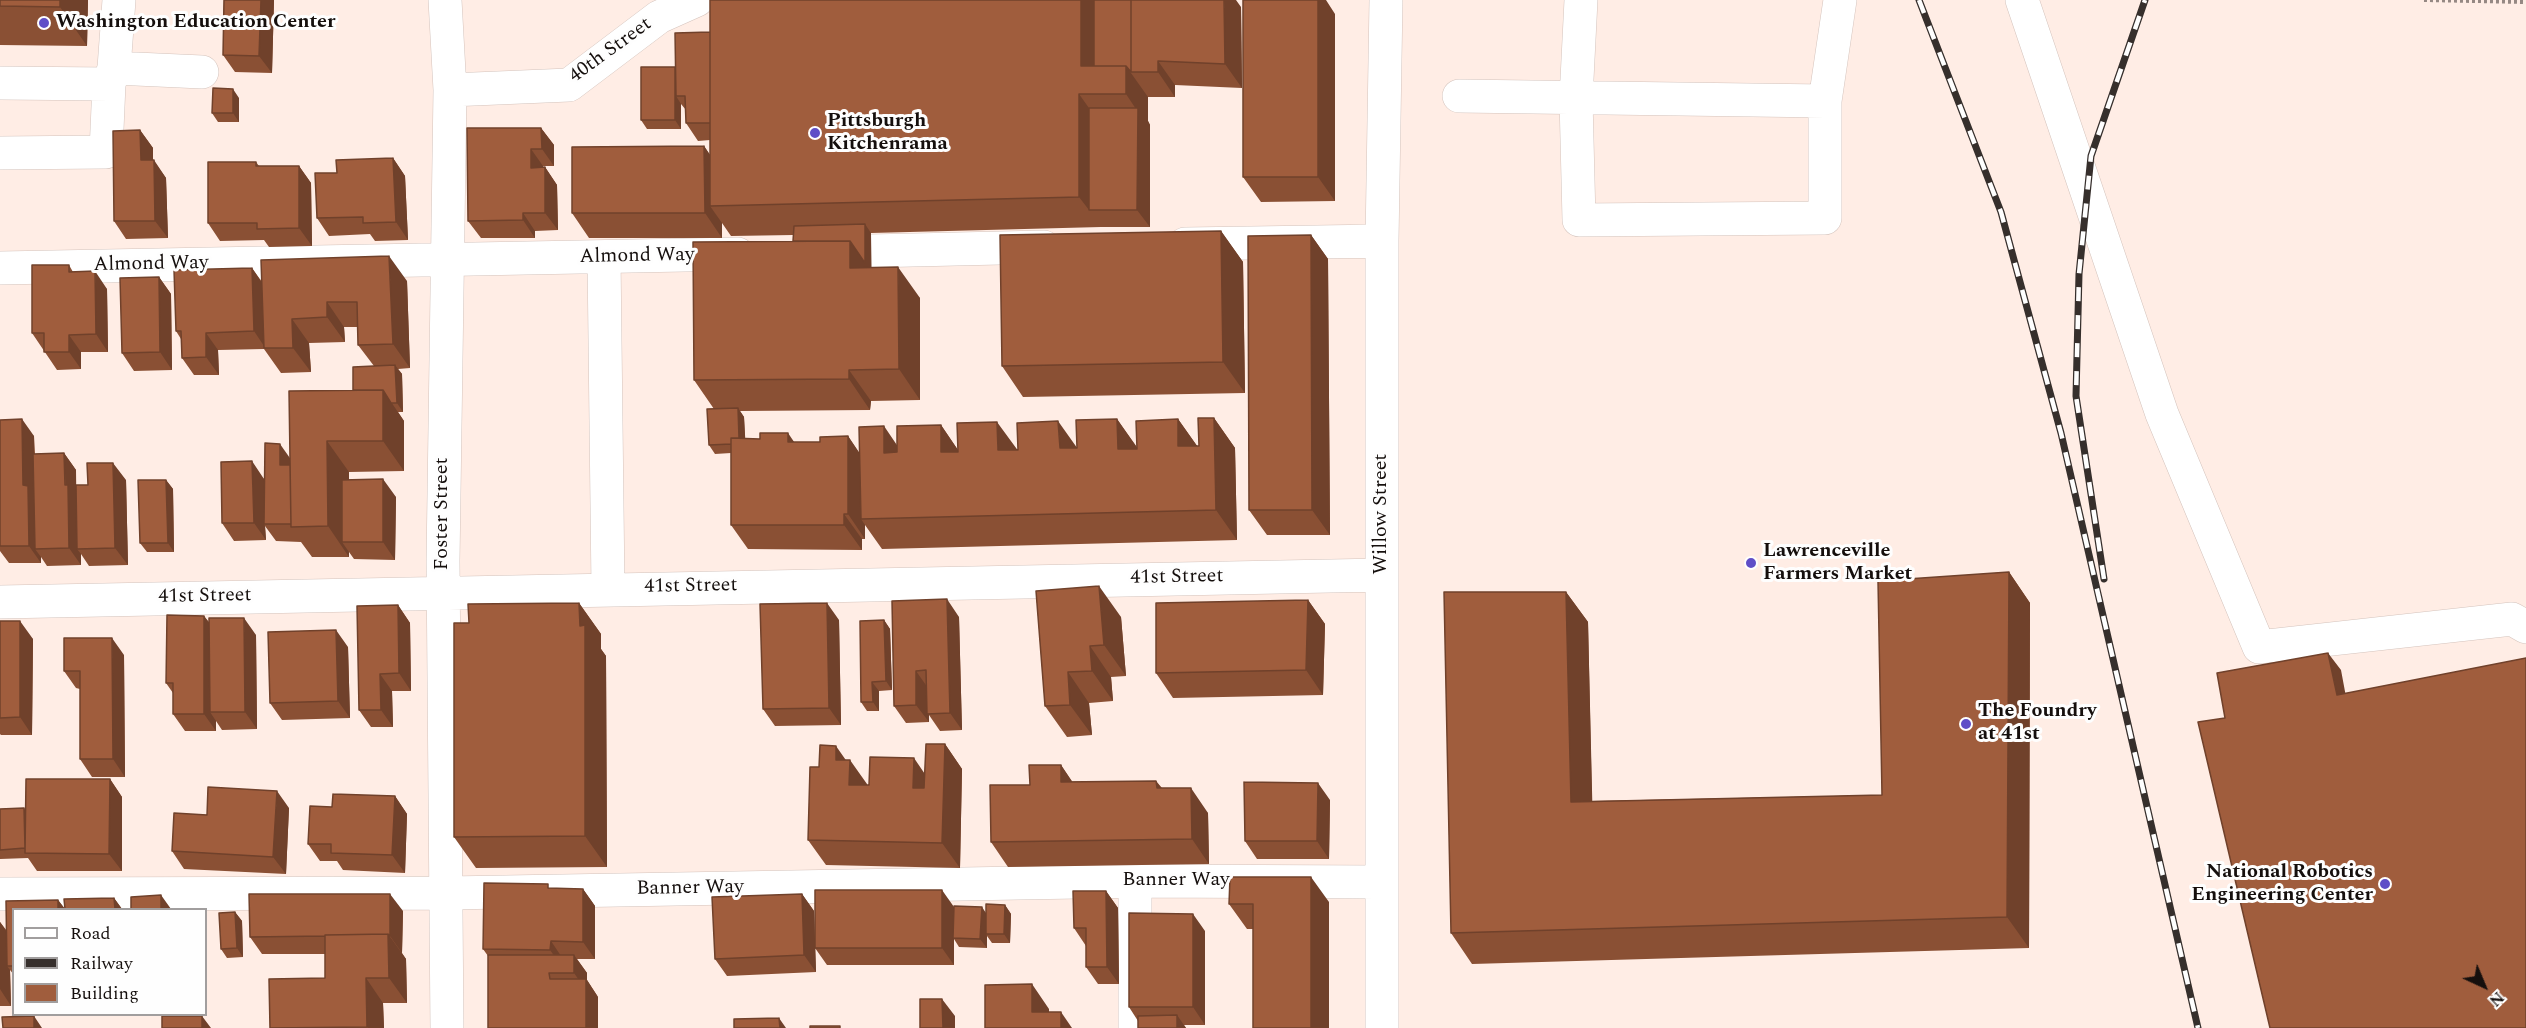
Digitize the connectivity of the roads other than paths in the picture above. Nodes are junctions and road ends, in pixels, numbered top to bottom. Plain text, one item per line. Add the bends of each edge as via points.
1 (119, 0) edge
2 (445, 0) edge
3 (697, 0) edge
4 (1386, 0) edge
5 (1581, 0) edge
6 (1840, 0) edge
7 (2022, 0) edge
8 (202, 72) dead end
9 (111, 76) junction
10 (0, 83) edge
11 (450, 90) junction
12 (1459, 96) dead end
13 (1576, 99) junction
14 (1825, 101) junction
15 (0, 153) edge
16 (1382, 241) junction
17 (1155, 245) edge
18 (1071, 247) edge
19 (604, 257) junction
20 (445, 260) junction
21 (0, 268) edge
22 (1382, 575) junction
23 (608, 588) junction
24 (443, 592) junction
25 (0, 602) edge
26 (2526, 627) edge
27 (1135, 881) junction
28 (1380, 882) junction
29 (448, 893) junction
30 (0, 894) edge
31 (447, 1028) edge
32 (1134, 1028) edge
33 (1382, 1028) edge

1 - 9 street
2 - 11 street, Foster Street
3 - 11 street, 40th Street via 659,17 569,85
4 - 16 street, Willow Street
5 - 13 street
6 - 14 street
7 - 26 street via 2162,414 2259,646 2512,619
8 - 9 street
9 - 10 street
9 - 15 street via 106,152
11 - 20 street, Foster Street
12 - 13 street
13 - 14 street
13 - 14 street via 1579,220 1825,218
16 - 17 street
16 - 22 street, Willow Street
18 - 19 street, Almond Way
19 - 20 street, Almond Way
19 - 23 street
20 - 21 street, Almond Way
20 - 24 street, Foster Street
22 - 23 street, 41st Street
22 - 28 street, Willow Street
23 - 24 street, 41st Street
24 - 25 street, 41st Street
24 - 29 street, Foster Street
27 - 28 street, Banner Way
27 - 29 street, Banner Way
27 - 32 street
28 - 33 street, Willow Street
29 - 30 street, Banner Way
29 - 31 street, Foster Street

